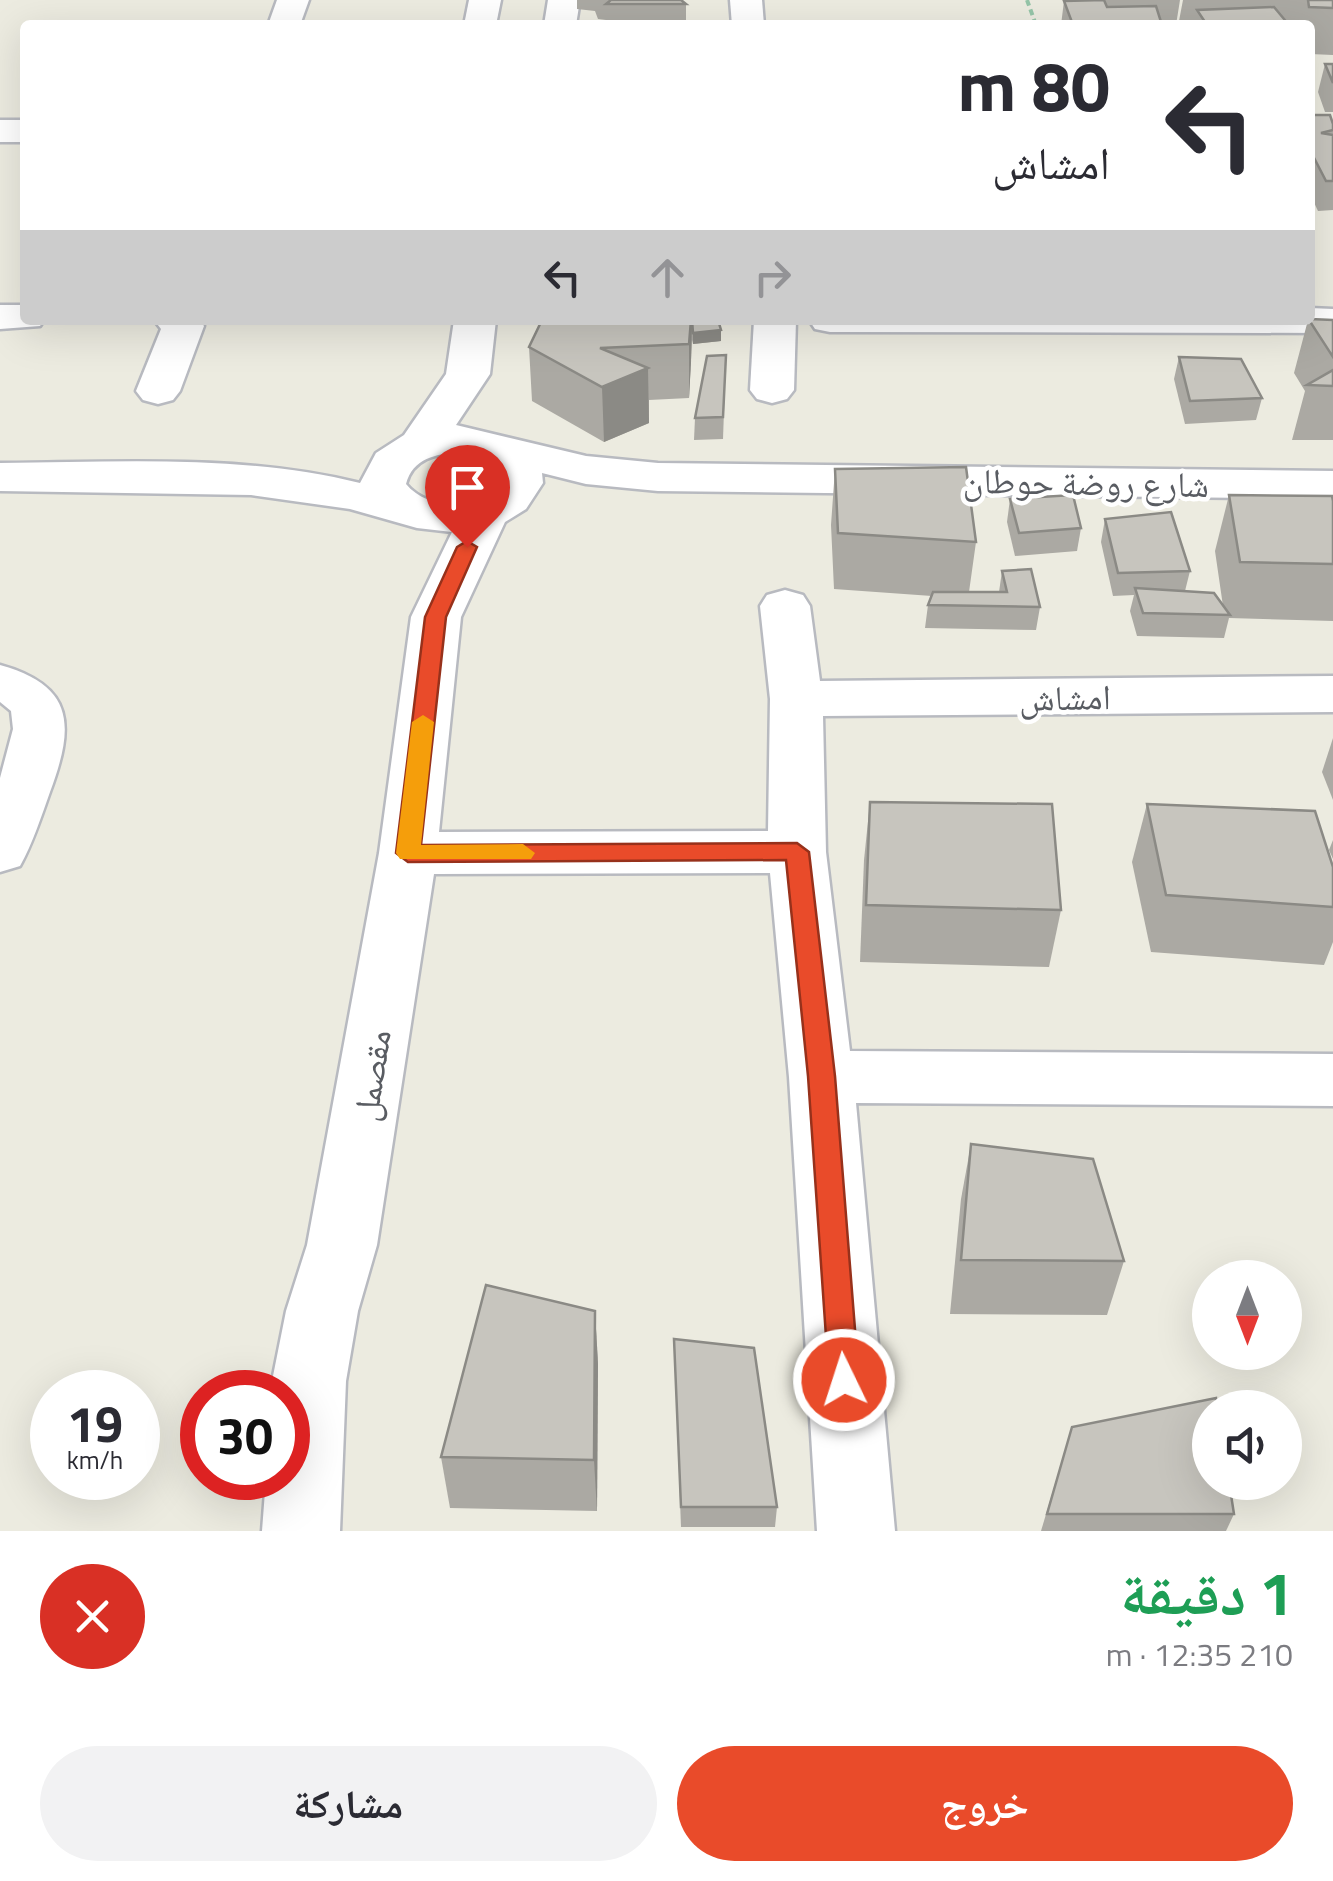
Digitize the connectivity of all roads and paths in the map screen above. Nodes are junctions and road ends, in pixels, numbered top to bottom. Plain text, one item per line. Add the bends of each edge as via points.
1 (182, 325) edge
2 (474, 325) edge
3 (776, 325) edge
4 (468, 374) junction
5 (772, 390) dead end
6 (158, 391) dead end
7 (414, 447) junction
8 (502, 449) junction
9 (224, 477) junction
10 (658, 477) junction
11 (0, 478) edge
12 (1333, 485) edge
13 (493, 509) junction
14 (404, 510) junction
15 (785, 606) dead end
16 (436, 617) junction
17 (0, 682) edge
18 (1333, 694) edge
19 (796, 699) junction
20 (0, 851) edge
21 (797, 852) junction
22 (408, 853) junction
23 (821, 1076) junction
24 (1333, 1080) edge
25 (301, 1531) edge
26 (856, 1531) edge

1 - 6 street
2 - 4 street
3 - 5 street
4 - 7 street
4 - 8 street via 482,419
7 - 8 street, شارع روضة حوطان via 460,438
7 - 9 street via 334,465
7 - 14 street, مقصمل via 392,461 383,485
8 - 10 street, شارع روضة حوطان via 586,470
8 - 13 street, مقصمل via 518,462 521,484
9 - 11 street
9 - 14 street via 315,486
10 - 12 street, شارع روضة حوطان
10 - 13 street, شارع روضة حوطان
13 - 14 street, شارع روضة حوطان via 445,519
13 - 16 street, مقصمل
14 - 16 street, مقصمل via 422,548
15 - 19 street
16 - 22 street, مقصمل
17 - 20 street via 32,700 40,719
18 - 19 street, امشاش
19 - 21 street
21 - 22 street
21 - 23 street
22 - 25 street, مقصمل via 345,1226 309,1381
23 - 24 street
23 - 26 street

